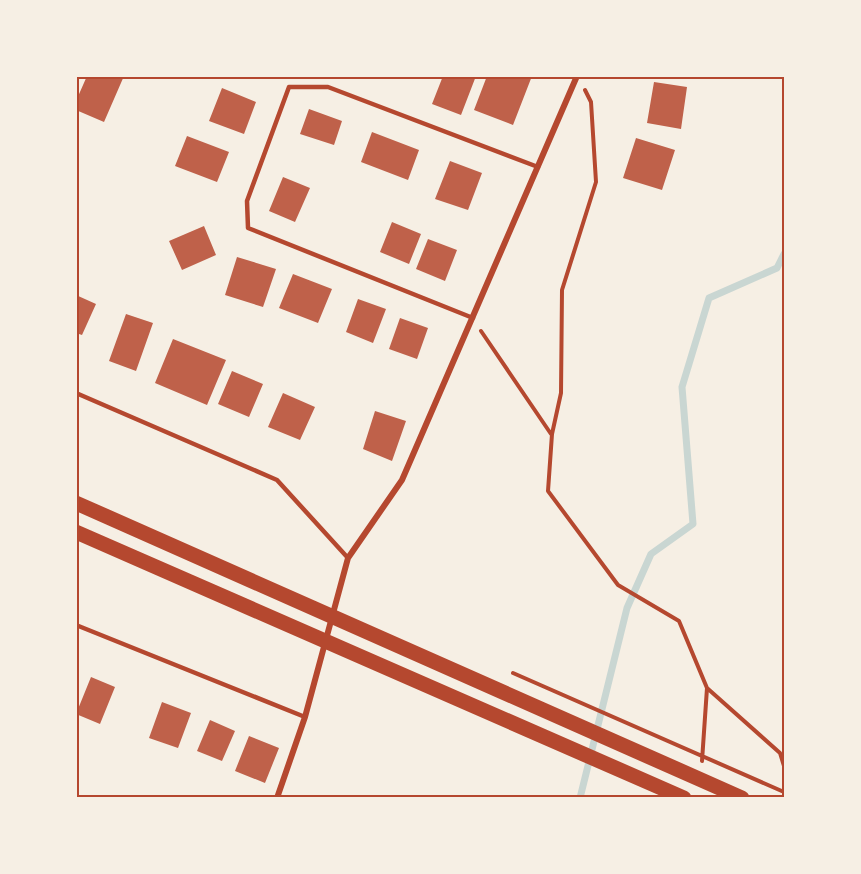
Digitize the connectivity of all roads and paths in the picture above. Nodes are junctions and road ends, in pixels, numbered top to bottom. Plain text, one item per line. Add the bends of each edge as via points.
1 (577, 76) edge
2 (591, 102) dead end
3 (538, 167) junction
4 (473, 318) junction
5 (76, 393) edge
6 (552, 434) junction
7 (76, 503) edge
8 (76, 532) edge
9 (348, 558) junction
10 (76, 625) edge
11 (707, 688) junction
12 (305, 717) junction
13 (702, 765) dead end
14 (784, 766) edge
15 (277, 798) edge
16 (684, 798) edge
17 (741, 798) edge

1 - 3 street
2 - 6 path via 596,182 562,290 561,393
3 - 4 street
3 - 4 lane via 328,87 289,87 247,201 248,228
4 - 6 path
4 - 9 street via 402,480
5 - 9 lane via 277,480
6 - 11 path via 548,491 618,585 679,621
7 - 17 main road
8 - 16 main road
9 - 12 street
10 - 12 lane
11 - 13 path
11 - 14 path via 780,753
12 - 15 street

